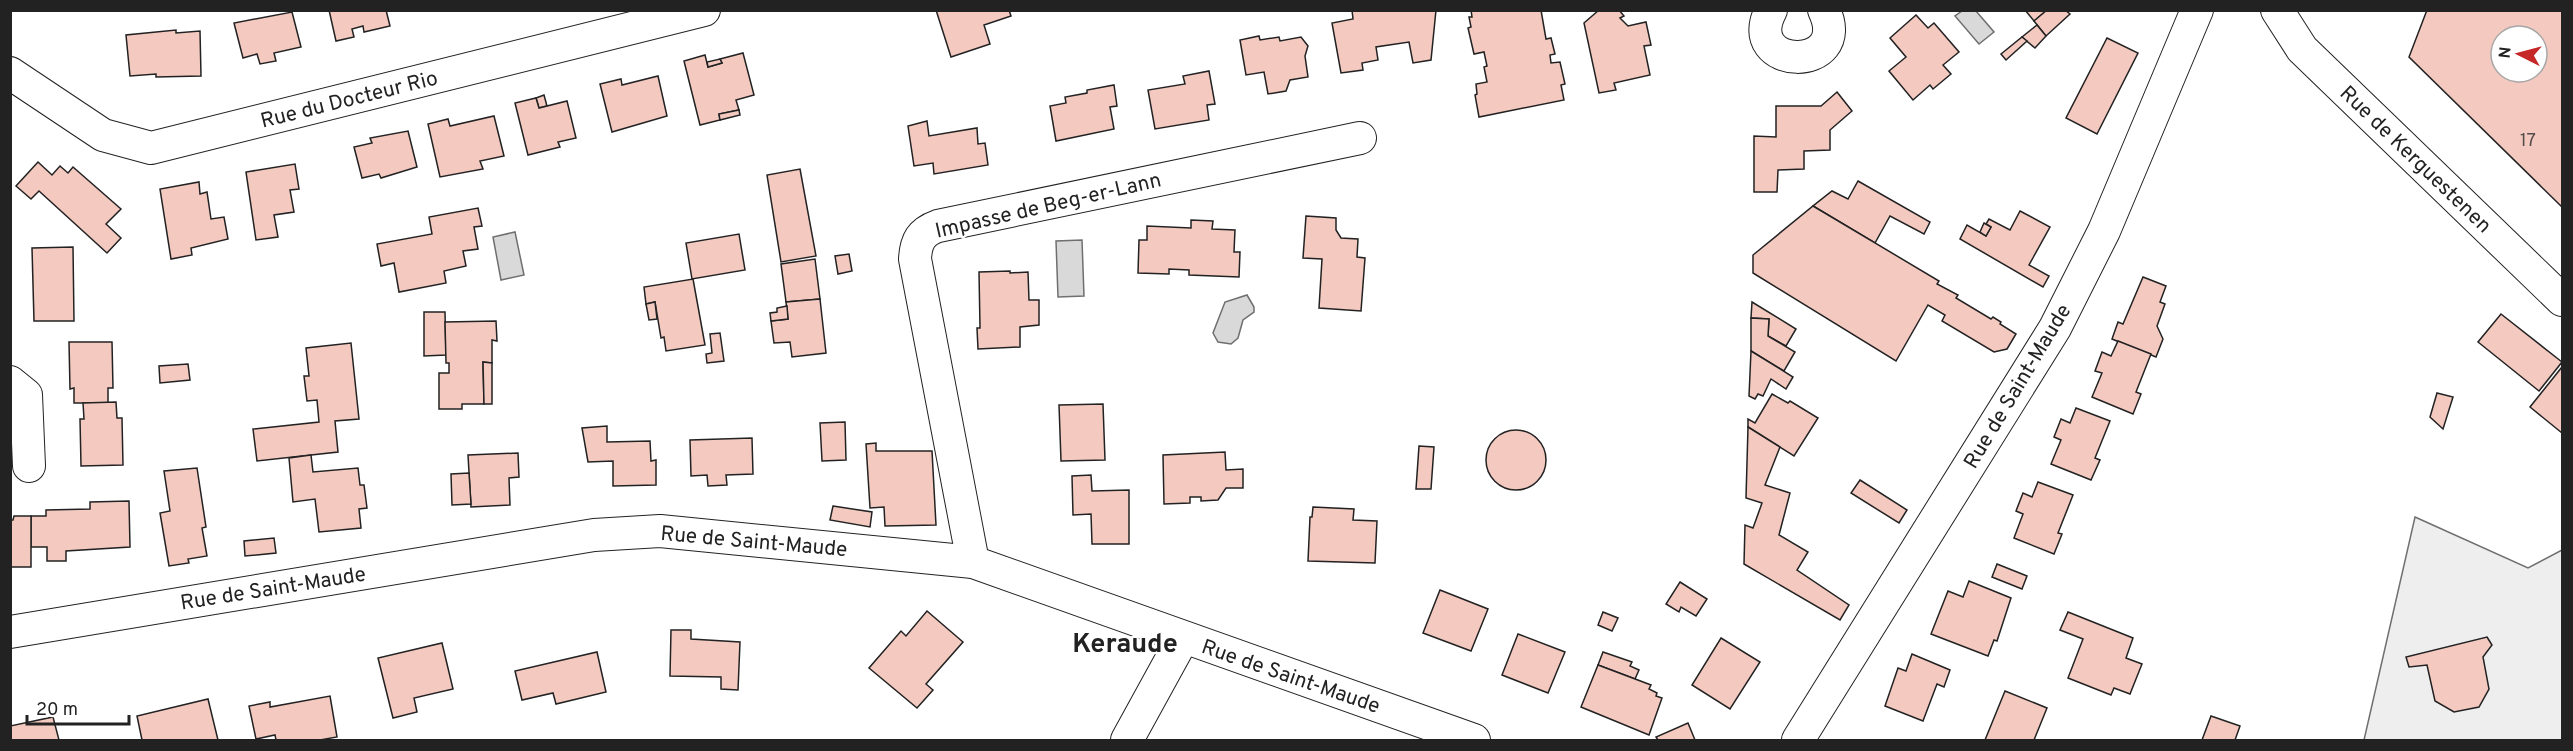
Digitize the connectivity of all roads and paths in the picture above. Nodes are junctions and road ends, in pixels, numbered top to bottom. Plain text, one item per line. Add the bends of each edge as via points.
1 (704, 10) edge
2 (1771, 10) edge
3 (1824, 10) edge
4 (2197, 10) edge
5 (2277, 10) edge
6 (10, 73) edge
7 (1360, 138) dead end
8 (2562, 300) edge
9 (10, 382) edge
10 (29, 466) dead end
11 (973, 562) junction
12 (10, 632) edge
13 (1183, 638) junction
14 (1470, 740) edge
15 (1127, 741) edge
16 (1798, 741) edge

1 - 6 street, Rue du Docteur Rio via 151,148 103,135
2 - 3 street via 1766,28 1773,48 1782,55 1802,58 1820,49 1827,40 1829,20
4 - 16 street, Rue de Saint-Maude via 2104,231 2055,328
5 - 8 street, Rue de Kerguestenen via 2302,49
7 - 11 street, Impasse de Beg-er-Lann via 938,226 920,236 915,259
9 - 10 street via 27,394
11 - 12 street, Rue de Saint-Maude via 660,531 594,535
11 - 13 street, Rue de Saint-Maude
13 - 14 street, Rue de Saint-Maude
13 - 15 street

